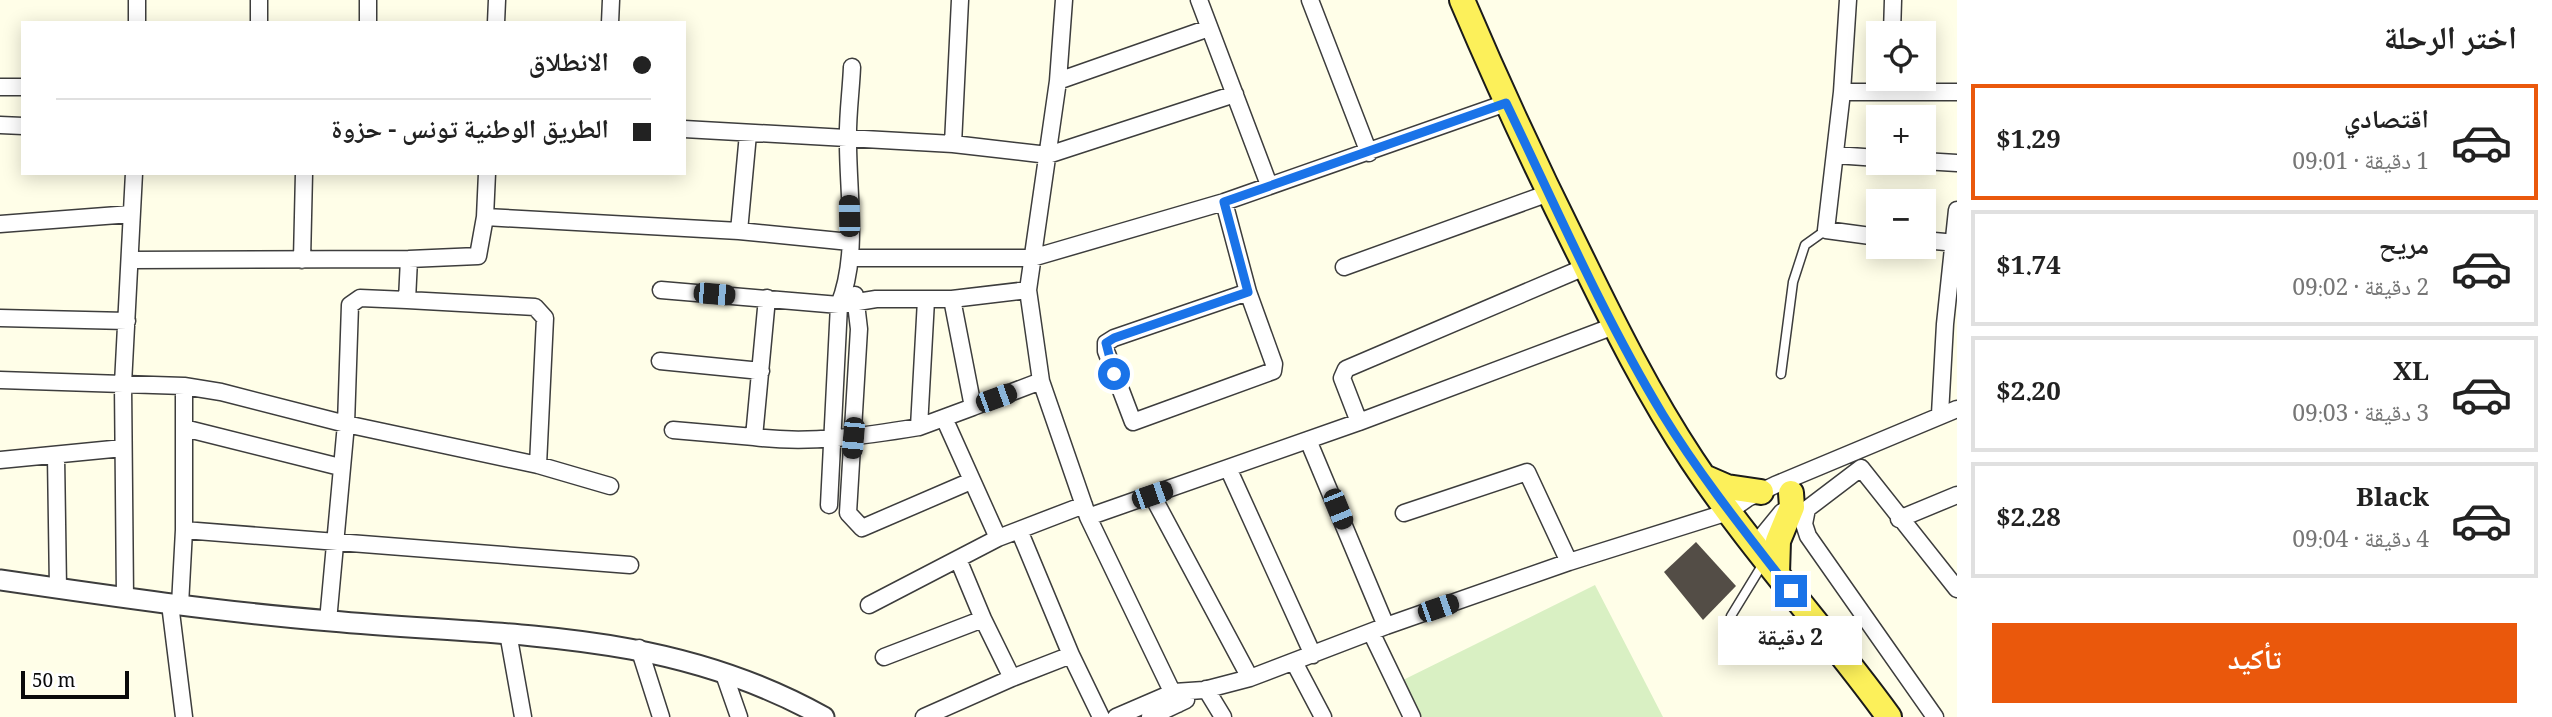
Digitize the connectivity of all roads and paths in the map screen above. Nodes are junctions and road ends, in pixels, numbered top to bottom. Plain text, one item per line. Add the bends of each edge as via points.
1 (137, 0) edge
2 (259, 0) edge
3 (368, 0) edge
4 (497, 0) edge
5 (611, 0) edge
6 (960, 0) edge
7 (1064, 0) edge
8 (1199, 0) edge
9 (1310, 0) edge
10 (1462, 0) edge
11 (1848, 0) edge
12 (1893, 0) edge
13 (137, 21) edge
14 (259, 21) edge
15 (368, 21) edge
16 (496, 21) edge
17 (610, 21) edge
18 (1892, 21) edge
19 (1209, 28) junction
20 (852, 67) dead end
21 (1058, 80) junction
22 (0, 87) edge
23 (21, 87) edge
24 (1866, 88) edge
25 (1936, 90) edge
26 (1842, 92) junction
27 (1957, 92) edge
28 (1235, 93) junction
29 (1506, 103) junction
30 (0, 125) edge
31 (21, 126) edge
32 (686, 129) edge
33 (748, 134) junction
34 (848, 139) junction
35 (953, 144) junction
36 (1369, 153) junction
37 (1048, 155) junction
38 (1835, 155) junction
39 (1866, 157) edge
40 (1936, 162) edge
41 (1957, 163) edge
42 (134, 175) edge
43 (304, 175) edge
44 (487, 175) edge
45 (1269, 185) junction
46 (1549, 193) junction
47 (1224, 202) junction
48 (1957, 210) edge
49 (131, 214) junction
50 (485, 217) junction
51 (0, 224) edge
52 (1826, 230) junction
53 (739, 231) junction
54 (1866, 235) edge
55 (1936, 241) edge
56 (1955, 243) edge
57 (850, 250) junction
58 (1032, 258) junction
59 (130, 260) junction
60 (302, 260) junction
61 (409, 260) junction
62 (1345, 267) dead end
63 (1586, 267) junction
64 (849, 280) junction
65 (662, 290) dead end
66 (1028, 290) junction
67 (1248, 292) junction
68 (767, 298) junction
69 (952, 299) junction
70 (407, 300) junction
71 (926, 300) junction
72 (858, 303) junction
73 (839, 305) junction
74 (0, 318) edge
75 (127, 321) junction
76 (1615, 326) junction
77 (660, 361) dead end
78 (761, 371) junction
79 (1781, 374) dead end
80 (0, 380) edge
81 (1041, 381) junction
82 (123, 383) junction
83 (184, 386) junction
84 (973, 407) junction
85 (1957, 409) edge
86 (1940, 414) junction
87 (944, 418) junction
88 (1359, 422) junction
89 (346, 424) junction
90 (919, 427) junction
91 (184, 428) junction
92 (673, 430) dead end
93 (754, 437) junction
94 (834, 438) junction
95 (853, 438) junction
96 (1308, 440) junction
97 (123, 448) junction
98 (57, 456) junction
99 (0, 460) edge
100 (1858, 461) junction
101 (538, 465) junction
102 (340, 467) junction
103 (1228, 468) junction
104 (1704, 477) junction
105 (971, 481) junction
106 (610, 486) dead end
107 (1794, 486) junction
108 (1761, 492) junction
109 (1152, 495) junction
110 (1957, 495) edge
111 (829, 505) dead end
112 (1086, 511) junction
113 (1728, 512) junction
114 (1404, 513) dead end
115 (1899, 519) junction
116 (184, 530) junction
117 (1019, 530) junction
118 (998, 538) junction
119 (335, 540) junction
120 (958, 559) junction
121 (1766, 559) junction
122 (1569, 562) junction
123 (630, 565) dead end
124 (0, 580) edge
125 (58, 588) junction
126 (1957, 589) edge
127 (125, 598) junction
128 (175, 605) junction
129 (869, 605) dead end
130 (983, 619) junction
131 (328, 621) junction
132 (1378, 629) junction
133 (508, 633) junction
134 (1832, 643) junction
135 (639, 648) junction
136 (1070, 655) junction
137 (1313, 655) junction
138 (884, 657) dead end
139 (1294, 662) junction
140 (724, 674) junction
141 (1012, 678) junction
142 (1250, 678) junction
143 (1205, 689) junction
144 (1176, 698) junction
145 (1883, 714) edge
146 (184, 717) edge
147 (523, 717) edge
148 (661, 717) edge
149 (739, 717) edge
150 (824, 717) edge
151 (924, 717) edge
152 (1101, 717) edge
153 (1116, 717) edge
154 (1150, 717) edge
155 (1223, 717) edge
156 (1324, 717) edge
157 (1412, 717) edge
158 (1935, 717) edge

1 - 13 street
2 - 14 street
3 - 15 street
4 - 16 street
5 - 17 street
6 - 35 street
7 - 21 street
8 - 19 street
9 - 36 street
10 - 29 main road
11 - 26 street
12 - 18 street
19 - 21 street
19 - 28 street
20 - 34 street
21 - 37 street
22 - 23 street
24 - 26 street
25 - 27 street
26 - 38 street
28 - 37 street
28 - 45 street
29 - 36 street
29 - 46 main road
30 - 31 street
32 - 33 street
33 - 34 street
33 - 53 street
34 - 35 street
34 - 57 street
35 - 37 street
36 - 45 street
37 - 58 street
38 - 39 street
38 - 52 street
40 - 41 street
42 - 49 street
43 - 60 street
44 - 50 street
45 - 47 street
46 - 62 street
46 - 63 main road
47 - 58 street
47 - 67 street
48 - 56 street
49 - 51 street
49 - 59 street
50 - 53 street
50 - 61 street via 478,256
52 - 54 street
52 - 79 lane via 1805,245 1801,257 1788,311
53 - 57 street
55 - 56 street
56 - 86 street
57 - 58 street
57 - 64 street
58 - 66 street
59 - 60 street
59 - 75 street
60 - 61 street
61 - 70 street
63 - 76 main road
63 - 88 street via 1346,369 1342,378
64 - 72 street
64 - 73 street
65 - 68 street
66 - 69 street
66 - 81 street
67 - 67 street via 1275,364 1273,371 1133,422 1106,343
68 - 73 street
68 - 78 street
69 - 71 street
69 - 84 street
70 - 89 street via 360,298 350,305
70 - 101 street via 541,311 545,318
71 - 72 street
71 - 90 street
72 - 73 street
72 - 95 street
73 - 94 street
74 - 75 street
75 - 82 street
76 - 88 street
76 - 104 main road
77 - 78 street
78 - 93 street
80 - 82 street
81 - 84 street
81 - 112 street
82 - 83 street
82 - 97 street
83 - 89 street
83 - 91 street
84 - 87 street
85 - 86 street
86 - 100 street
87 - 90 street
87 - 105 street
88 - 96 street
89 - 101 street
89 - 102 street
90 - 95 street
91 - 102 street
91 - 116 street
92 - 93 street
93 - 94 street
94 - 95 street
94 - 111 street
95 - 105 street via 847,504 848,513 862,528
96 - 103 street
96 - 132 street
97 - 98 street
97 - 127 street
98 - 99 street
98 - 125 street
100 - 107 street
100 - 115 street
100 - 158 street via 1807,509 1804,524
101 - 106 street
102 - 119 street
103 - 109 street
103 - 137 street
104 - 108 main road via 1727,487
104 - 113 main road
105 - 118 street
107 - 108 street
107 - 121 street via 1776,521
107 - 121 main road via 1792,507
108 - 113 street
109 - 112 street
109 - 142 street
110 - 115 street
112 - 117 street
112 - 144 street
113 - 121 main road
113 - 122 street
114 - 122 street via 1527,472
115 - 126 street
116 - 119 street
116 - 128 street
117 - 118 street
117 - 136 street
118 - 120 street
119 - 123 street
119 - 131 street
120 - 129 street
120 - 130 street
121 - 134 main road
121 - 134 lane via 1731,616 1729,627 1756,658
122 - 132 street
124 - 125 street
125 - 127 street
127 - 128 street
128 - 131 street
128 - 146 street
130 - 138 street
130 - 141 street
131 - 133 street
132 - 137 street
132 - 157 street
133 - 135 street
133 - 147 street
134 - 145 main road
135 - 140 street
135 - 148 street
136 - 141 street
136 - 152 street
137 - 139 street
139 - 142 street
139 - 156 street
140 - 149 street
140 - 150 street via 778,693
141 - 151 street
142 - 143 street
143 - 144 street
143 - 155 street
144 - 153 street
144 - 154 street

